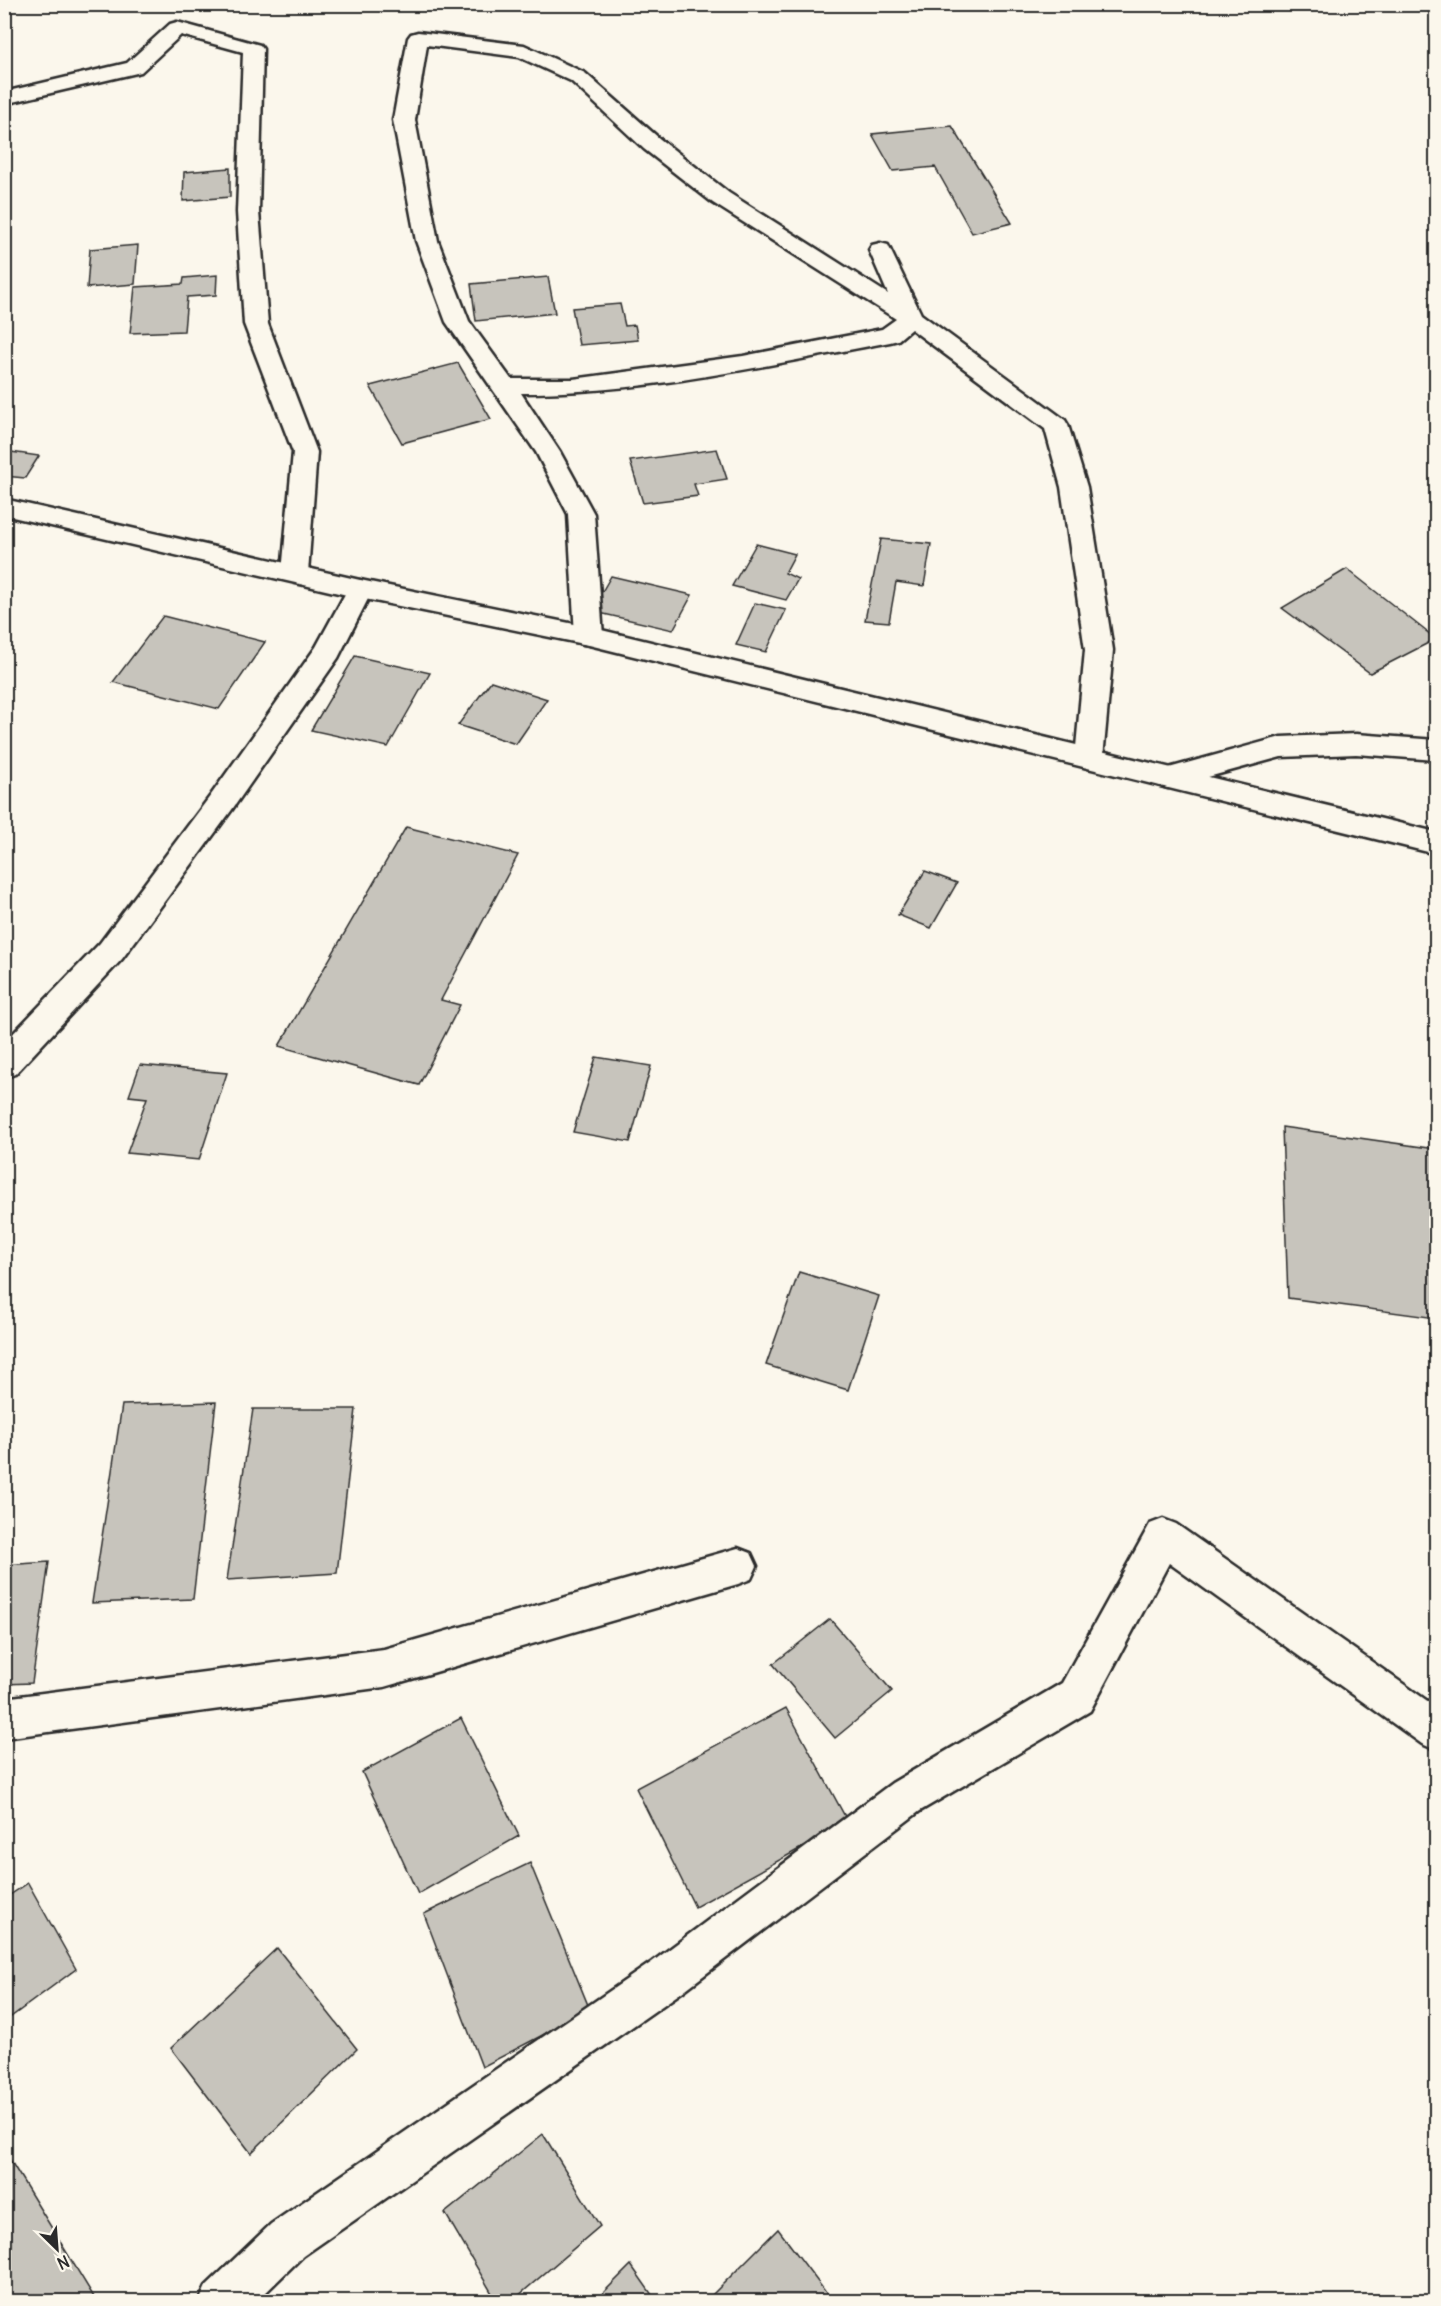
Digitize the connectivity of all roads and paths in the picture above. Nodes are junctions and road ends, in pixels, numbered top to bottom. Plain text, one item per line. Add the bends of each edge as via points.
1 (4, 98) edge
2 (880, 250) dead end
3 (911, 318) junction
4 (505, 386) junction
5 (4, 507) edge
6 (295, 573) junction
7 (360, 589) junction
8 (589, 636) junction
9 (1437, 750) edge
10 (1089, 758) junction
11 (1168, 778) junction
12 (1437, 843) edge
13 (4, 1065) edge
14 (738, 1566) dead end
15 (4, 1718) edge
16 (1437, 1730) edge
17 (222, 2301) edge

1 - 6 street via 134,68 177,28 253,49 248,212 256,324 305,452
2 - 3 street
3 - 4 street via 890,335 743,363 573,386
3 - 4 street via 722,198 652,144 578,77 524,51 418,38 404,120 427,241 458,322
3 - 10 street via 1056,425 1074,487 1100,650
4 - 8 street via 548,452 581,514
5 - 6 street
6 - 7 street
7 - 8 street
7 - 13 street via 328,651 111,951
8 - 10 street
9 - 11 street via 1356,744 1281,747
10 - 11 street
11 - 12 street
14 - 15 street via 384,1668
16 - 17 street via 1163,1537 1076,1697 906,1797 667,1977 286,2240

